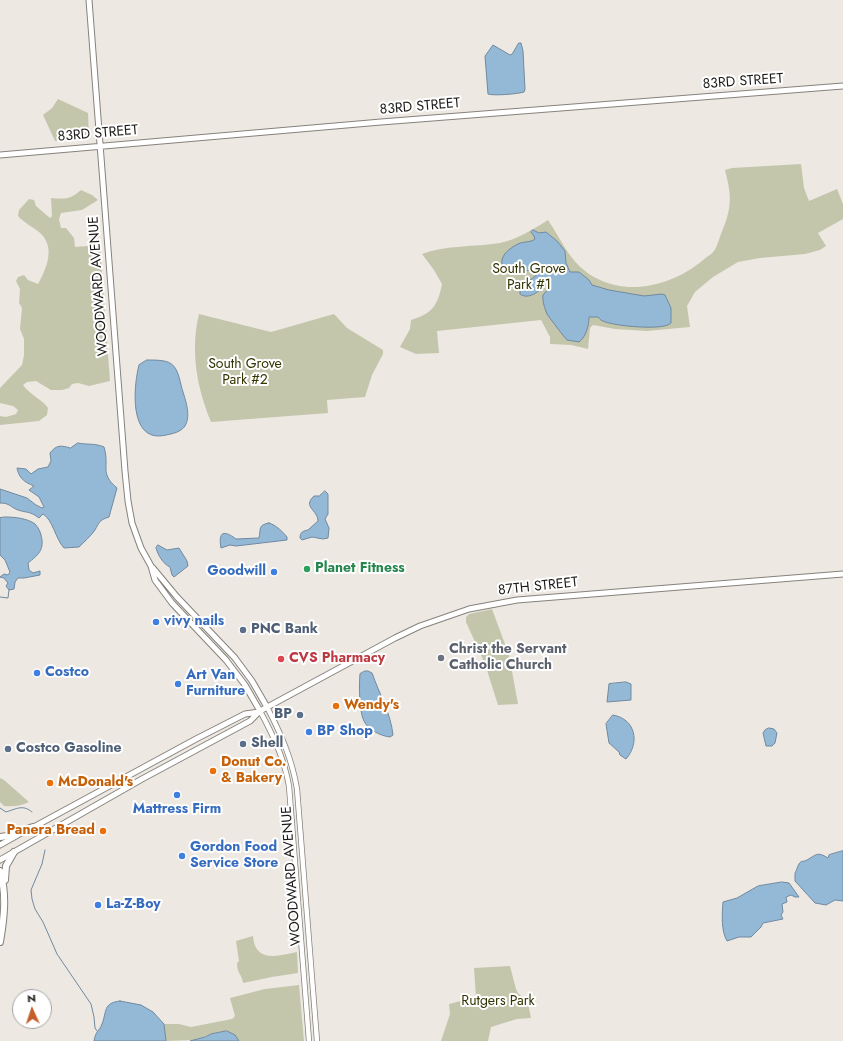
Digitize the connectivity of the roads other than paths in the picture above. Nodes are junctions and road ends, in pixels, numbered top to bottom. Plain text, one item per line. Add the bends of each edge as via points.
1 (89, 0) edge
2 (843, 86) edge
3 (100, 145) junction
4 (0, 155) edge
5 (151, 566) junction
6 (843, 574) edge
7 (267, 708) junction
8 (260, 711) junction
9 (34, 827) junction
10 (0, 837) edge
11 (0, 845) edge
12 (14, 852) junction
13 (0, 860) edge
14 (0, 871) edge
15 (4, 888) junction
16 (0, 942) edge
17 (309, 1041) edge
18 (317, 1041) edge

1 - 3 main road, WOODWARD AVENUE
2 - 3 main road, 83RD STREET
3 - 4 main road, 83RD STREET
3 - 5 main road, WOODWARD AVENUE via 127,495 137,538
5 - 7 main road, WOODWARD AVENUE via 234,658 252,681
5 - 8 main road, WOODWARD AVENUE via 155,580 162,590 226,660
6 - 7 main road, 87TH STREET via 517,600 468,609 437,619 395,638
7 - 8 main road, 87TH STREET
7 - 18 street, WOODWARD AVENUE via 286,746 297,789
8 - 9 main road via 245,714
8 - 12 main road via 250,721
8 - 17 street, WOODWARD AVENUE via 277,745 289,786
9 - 10 highway
9 - 11 main road
12 - 13 main road
12 - 15 highway via 6,866
14 - 15 highway
15 - 16 highway via 5,906

